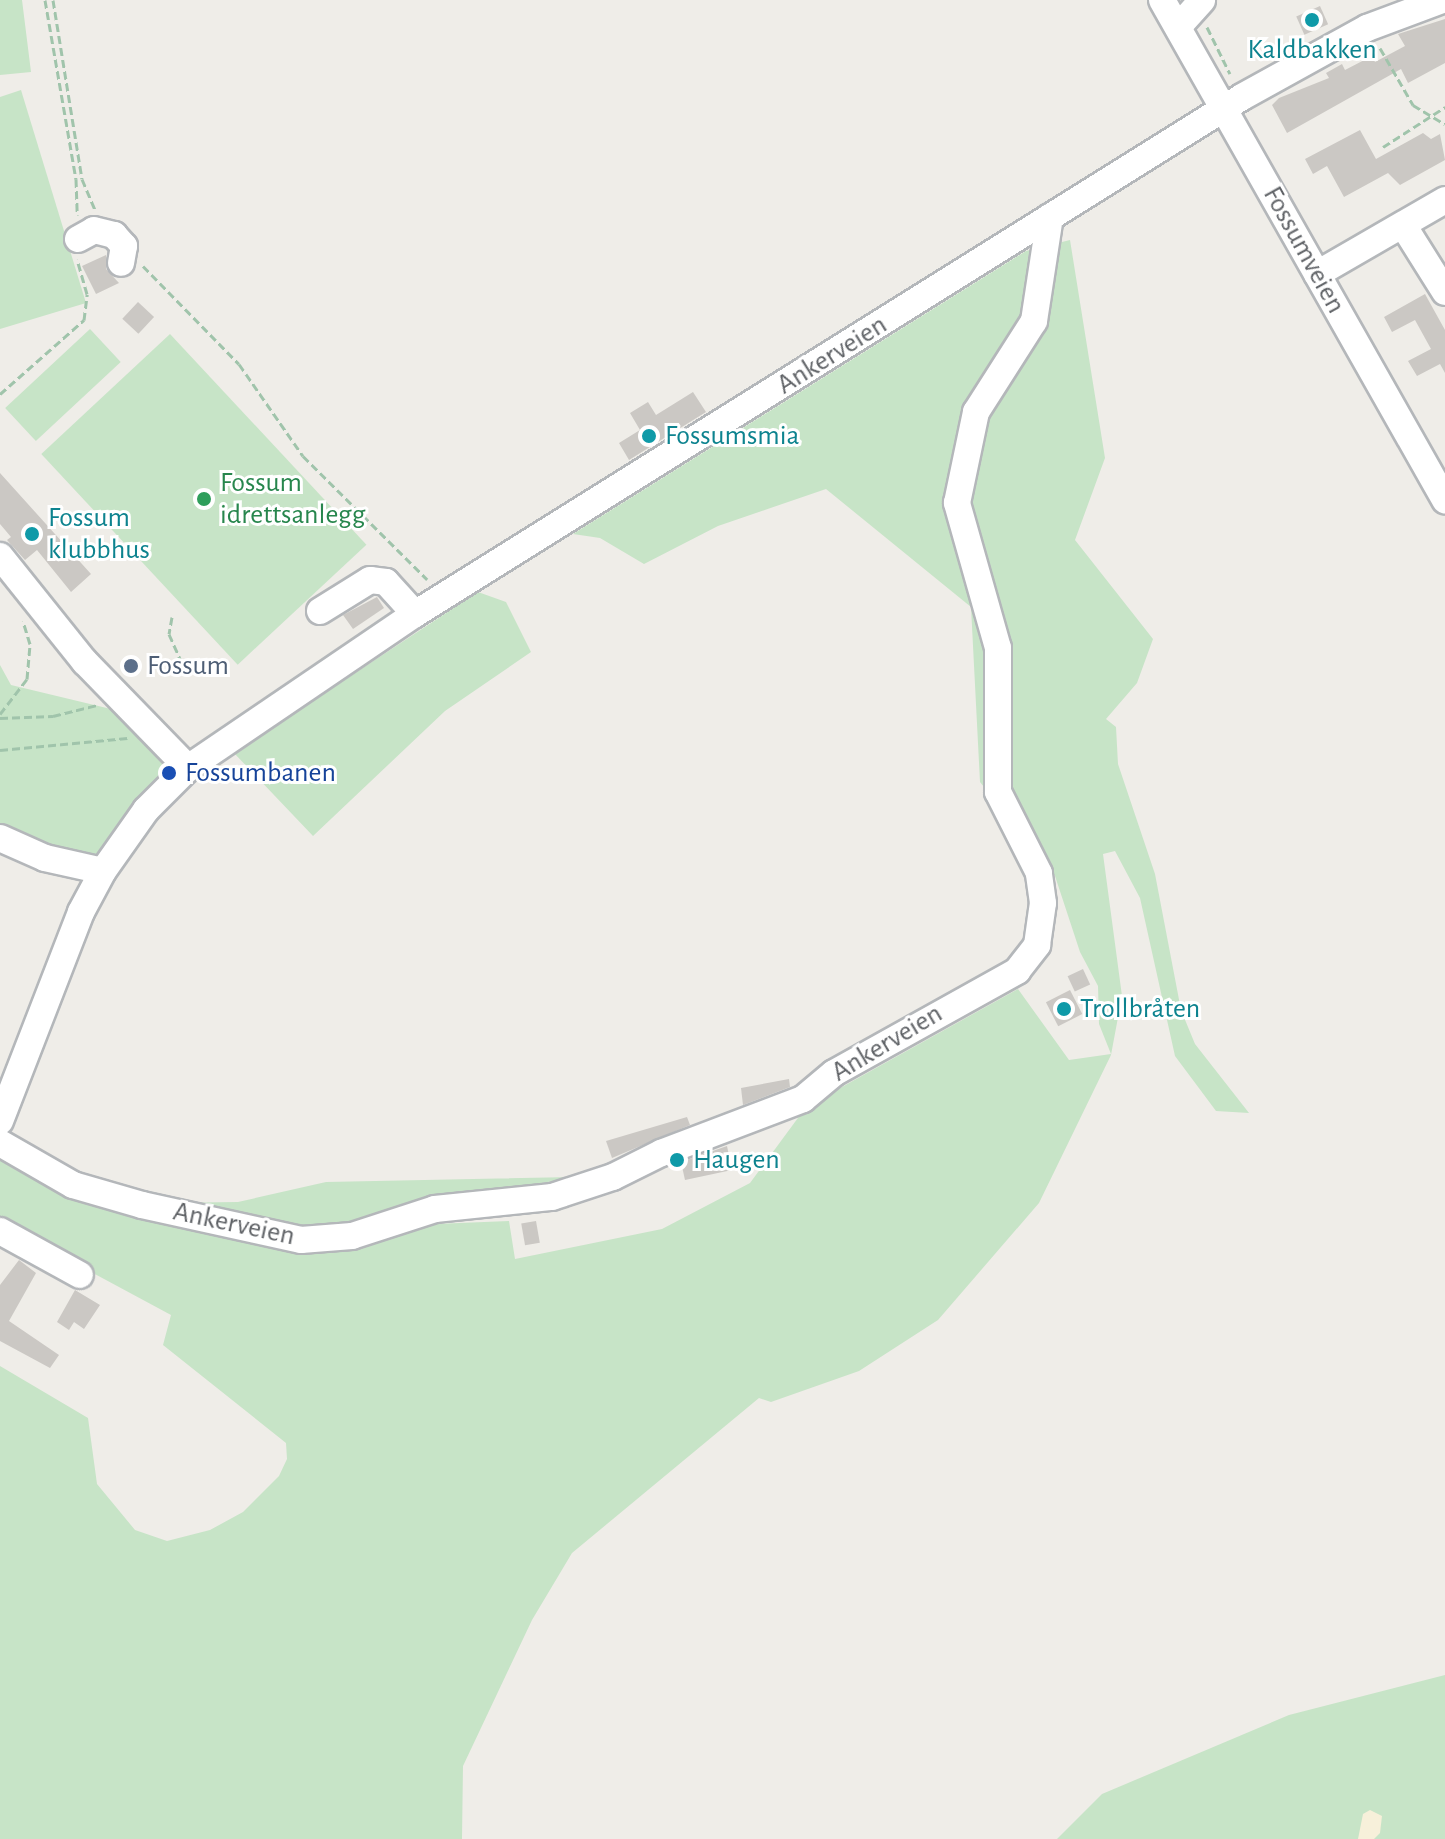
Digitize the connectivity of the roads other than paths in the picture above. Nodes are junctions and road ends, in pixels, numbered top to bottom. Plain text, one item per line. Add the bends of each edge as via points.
1 (1162, 0) edge
2 (1202, 0) edge
3 (1442, 0) edge
4 (1178, 27) junction
5 (1224, 109) junction
6 (1445, 200) edge
7 (1050, 217) junction
8 (1403, 225) junction
9 (78, 239) road end
10 (117, 247) road end
11 (1317, 274) junction
12 (1445, 292) edge
13 (1445, 500) edge
14 (0, 556) edge
15 (320, 611) dead end
16 (415, 614) junction
17 (188, 768) junction
18 (0, 838) edge
19 (103, 871) junction
20 (0, 1121) edge
21 (0, 1143) edge
22 (0, 1231) edge
23 (80, 1275) dead end

1 - 4 street, Fossumveien
2 - 4 street
3 - 5 street, Ankerveien via 1367,28
4 - 5 street, Fossumveien
5 - 7 street, Ankerveien
5 - 11 street, Fossumveien
6 - 8 street
7 - 16 street, Ankerveien
7 - 21 street, Ankerveien via 1034,321 976,412 957,503 998,648 998,792 1039,873 1043,903 1037,945 1017,971 860,1058 774,1113 552,1197 435,1209 352,1236 301,1240 142,1205 73,1185
8 - 11 street
8 - 12 street
9 - 10 street
11 - 13 street, Fossumveien
14 - 17 street via 85,662
15 - 16 street via 370,580 386,582
16 - 17 street, Ankerveien
17 - 19 street, Ankerveien via 146,810
18 - 19 street via 45,858
19 - 20 street, Ankerveien via 81,912
22 - 23 street

